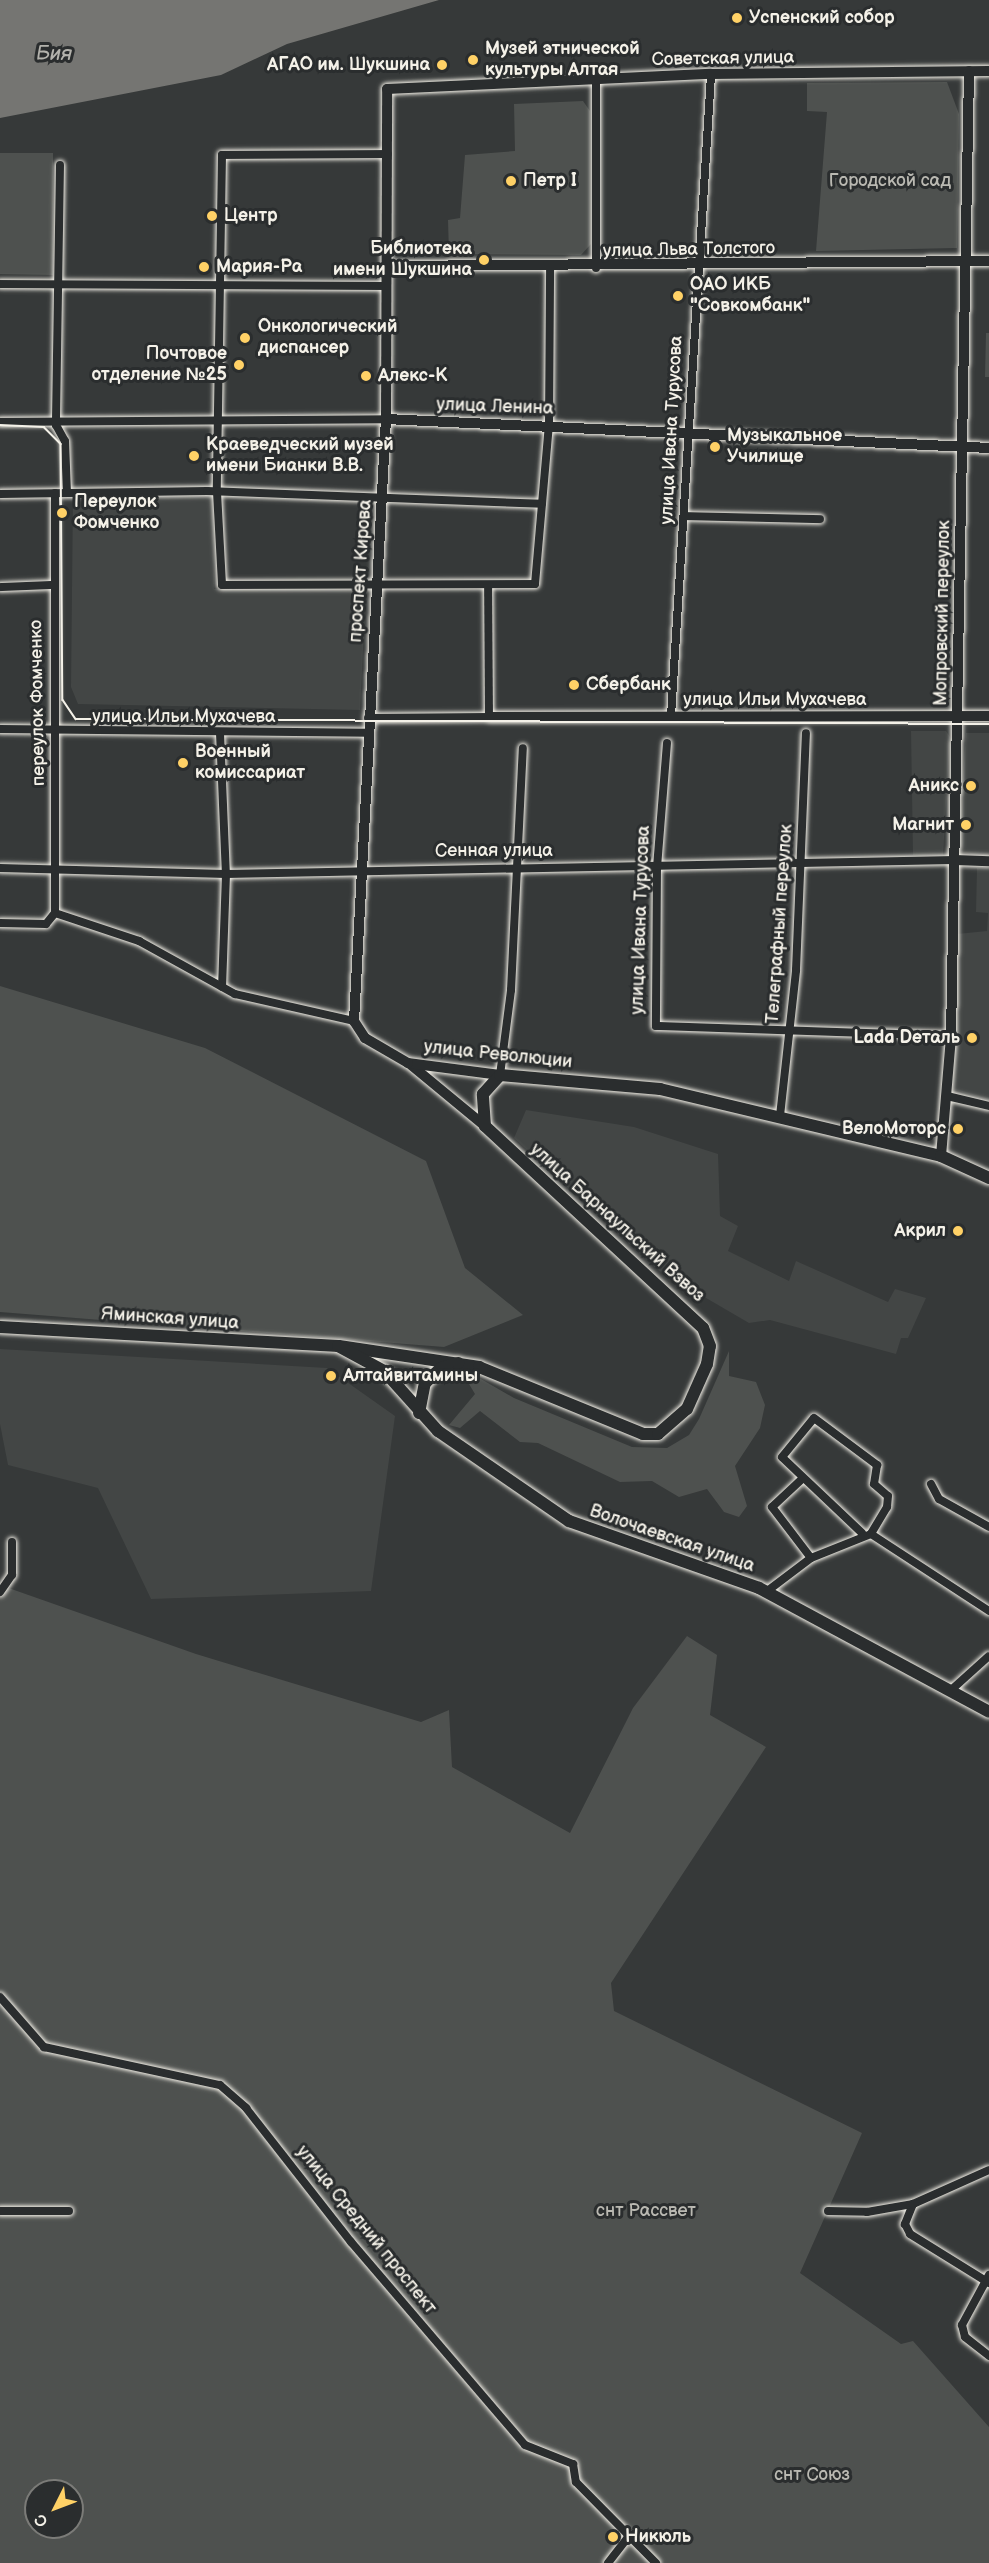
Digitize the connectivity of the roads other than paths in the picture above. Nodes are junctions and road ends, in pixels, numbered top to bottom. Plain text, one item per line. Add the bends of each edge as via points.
1 (969, 71) junction
2 (989, 71) edge
3 (711, 74) junction
4 (596, 80) junction
5 (387, 88) joint
6 (388, 154) junction
7 (60, 165) dead end
8 (989, 261) edge
9 (966, 262) junction
10 (390, 266) junction
11 (550, 267) junction
12 (596, 268) junction
13 (698, 268) junction
14 (0, 284) edge
15 (57, 285) junction
16 (220, 285) junction
17 (383, 286) junction
18 (386, 419) junction
19 (0, 422) edge
20 (217, 422) junction
21 (56, 425) junction
22 (549, 425) junction
23 (689, 435) junction
24 (963, 446) junction
25 (989, 448) edge
26 (217, 492) junction
27 (55, 493) junction
28 (67, 493) junction
29 (0, 494) edge
30 (382, 497) junction
31 (542, 504) junction
32 (685, 516) junction
33 (820, 519) dead end
34 (53, 585) junction
35 (375, 586) junction
36 (0, 587) edge
37 (488, 588) junction
38 (671, 716) junction
39 (958, 716) junction
40 (989, 716) edge
41 (489, 717) junction
42 (368, 718) junction
43 (55, 728) junction
44 (0, 729) edge
45 (220, 733) junction
46 (368, 733) junction
47 (806, 733) dead end
48 (667, 743) dead end
49 (524, 748) dead end
50 (955, 860) junction
51 (989, 861) edge
52 (802, 863) junction
53 (364, 867) junction
54 (657, 867) junction
55 (0, 868) edge
56 (518, 868) junction
57 (56, 871) junction
58 (226, 873) junction
59 (55, 913) junction
60 (0, 923) edge
61 (222, 987) junction
62 (354, 1021) junction
63 (790, 1029) junction
64 (951, 1036) junction
65 (408, 1063) junction
66 (500, 1075) junction
67 (946, 1096) junction
68 (989, 1106) edge
69 (780, 1116) junction
70 (485, 1126) junction
71 (941, 1156) junction
72 (989, 1178) edge
73 (0, 1327) edge
74 (338, 1346) junction
75 (460, 1362) junction
76 (419, 1413) junction
77 (802, 1479) junction
78 (931, 1485) dead end
79 (989, 1527) edge
80 (867, 1534) junction
81 (12, 1542) dead end
82 (811, 1558) junction
83 (0, 1592) edge
84 (766, 1592) junction
85 (989, 1611) edge
86 (989, 1656) edge
87 (950, 1691) junction
88 (989, 1712) edge
89 (0, 1997) edge
90 (989, 2170) edge
91 (913, 2204) junction
92 (0, 2211) edge
93 (69, 2211) dead end
94 (828, 2211) dead end
95 (988, 2280) edge
96 (989, 2356) edge
97 (627, 2539) junction
98 (608, 2563) edge
99 (656, 2563) edge

1 - 2 street, Советская улица
1 - 3 street, Советская улица
1 - 9 street, Мопровский переулок
3 - 4 street, Советская улица
3 - 13 street, улица Ивана Турусова
4 - 5 street, Советская улица
4 - 12 street
5 - 6 street, проспект Кирова
6 - 10 street, проспект Кирова
6 - 16 street via 222,155
7 - 15 street
8 - 9 street, улица Льва Толстого
9 - 13 street, улица Льва Толстого
9 - 24 street, Мопровский переулок
10 - 11 street, улица Льва Толстого
10 - 17 street, проспект Кирова
11 - 12 street, улица Льва Толстого
11 - 22 street
12 - 13 street, улица Льва Толстого
13 - 23 street, улица Ивана Турусова
14 - 15 street
15 - 16 street
15 - 21 street
16 - 17 street
16 - 20 street
17 - 18 street, проспект Кирова
18 - 20 street, улица Ленина
18 - 22 street, улица Ленина
18 - 30 street, проспект Кирова
19 - 21 street, улица Ленина
20 - 21 street, улица Ленина
20 - 26 street
21 - 28 street via 65,441
22 - 23 street, улица Ленина
22 - 31 street
23 - 24 street, улица Ленина
23 - 32 street, улица Ивана Турусова
24 - 25 street, улица Ленина
24 - 39 street, Мопровский переулок
26 - 28 street
26 - 30 street
26 - 35 street via 222,585
27 - 28 street
27 - 29 street
27 - 34 street, переулок Фомченко
30 - 31 street
30 - 35 street, проспект Кирова
31 - 37 street via 535,584
32 - 33 street
32 - 38 street, улица Ивана Турусова
34 - 36 street
34 - 43 street, переулок Фомченко
35 - 37 street
35 - 42 street, проспект Кирова
37 - 41 street
38 - 39 street, улица Ильи Мухачева
38 - 41 street, улица Ильи Мухачева
39 - 40 street, улица Ильи Мухачева
39 - 50 street, Мопровский переулок
41 - 42 street
42 - 46 street, проспект Кирова
43 - 44 street, улица Ильи Мухачева
43 - 45 street, улица Ильи Мухачева via 77,733
43 - 57 street, переулок Фомченко
45 - 46 street, улица Ильи Мухачева
45 - 58 street
46 - 53 street, проспект Кирова
47 - 52 street, Телеграфный переулок
48 - 54 street, улица Ивана Турусова
49 - 56 street
50 - 51 street, Сенная улица
50 - 52 street, Сенная улица
50 - 64 street, Мопровский переулок
52 - 54 street, Сенная улица
52 - 63 street, Телеграфный переулок
53 - 56 street, Сенная улица
53 - 58 street, Сенная улица
53 - 62 street, проспект Кирова
54 - 56 street, Сенная улица
54 - 63 street, улица Ивана Турусова via 656,1026
55 - 57 street, Сенная улица
56 - 66 street
57 - 58 street, Сенная улица
57 - 59 street, переулок Фомченко
58 - 61 street
59 - 60 street via 46,924
59 - 61 street via 139,941
61 - 62 street via 321,1017
62 - 65 street, улица Революции via 365,1038
63 - 64 street
63 - 69 street, Телеграфный переулок
64 - 67 street, Мопровский переулок
65 - 66 street, улица Революции
65 - 70 street, улица Барнаульский Взвоз
66 - 69 main road, улица Революции via 660,1089
66 - 70 main road via 483,1094
67 - 68 street
67 - 71 street, Мопровский переулок
69 - 71 main road, улица Революции
70 - 75 main road, улица Барнаульский Взвоз via 685,1307 710,1346 687,1409 671,1426 651,1435
71 - 72 main road, улица Революции
73 - 74 main road, Яминская улица
74 - 75 main road, улица Барнаульский Взвоз
74 - 76 main road, Волочаевская улица via 384,1371
75 - 76 main road via 431,1374 420,1394
76 - 84 main road, Волочаевская улица via 569,1521
77 - 80 street
77 - 80 street via 782,1457 814,1418 877,1465 874,1484 888,1496 887,1507
77 - 82 street via 772,1507
78 - 79 street via 945,1503
80 - 82 street
80 - 85 street
81 - 83 street via 12,1575
82 - 84 street
84 - 87 main road, Волочаевская улица
86 - 87 street
87 - 88 main road, Волочаевская улица
89 - 97 street, улица Средний проспект via 44,2047 220,2085 246,2108 351,2242 525,2445 573,2464 576,2482
90 - 91 street
91 - 94 street via 867,2212
91 - 95 street via 905,2224 910,2234
92 - 93 street
95 - 96 street via 962,2325 965,2337
97 - 98 street
97 - 99 street, улица Средний проспект

